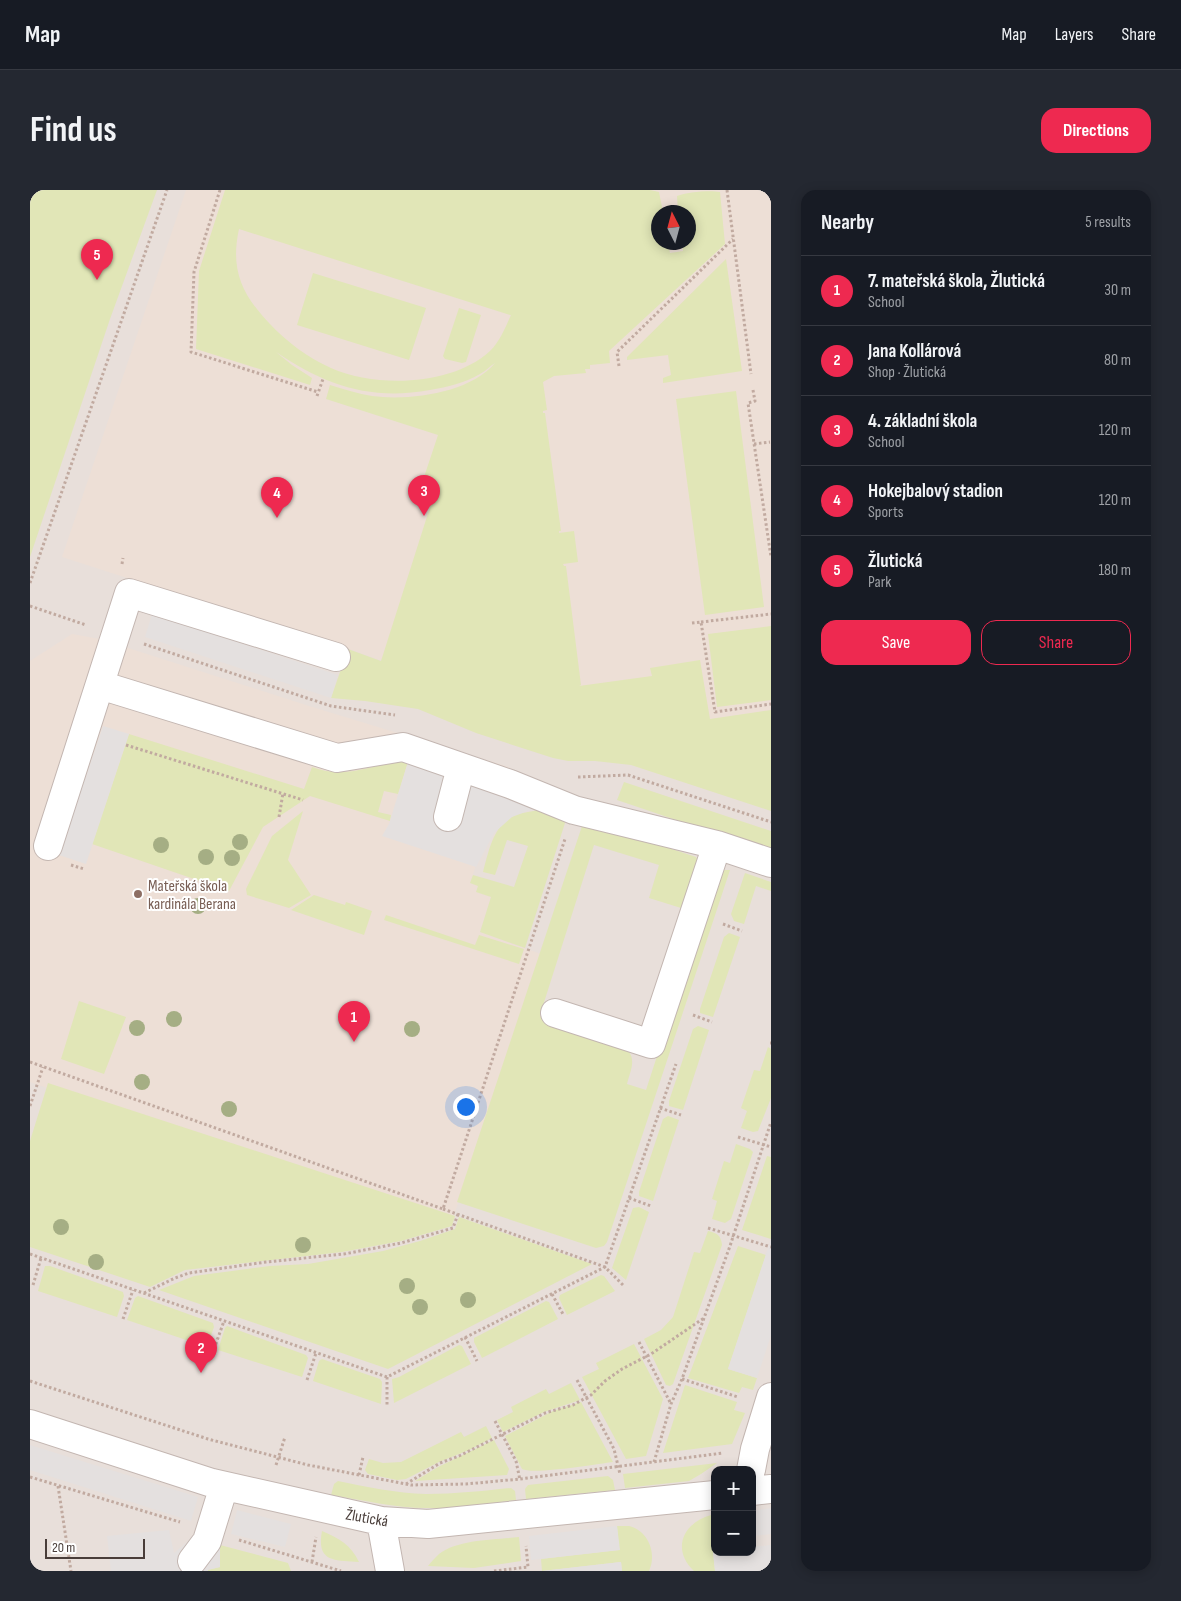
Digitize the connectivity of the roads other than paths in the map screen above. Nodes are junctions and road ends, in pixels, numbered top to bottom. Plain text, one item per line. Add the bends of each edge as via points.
1 (336, 657) dead end
2 (100, 685) junction
3 (462, 767) junction
4 (448, 817) dead end
5 (717, 845) junction
6 (48, 846) dead end
7 (771, 863) edge
8 (555, 1013) dead end
9 (770, 1402) edge
10 (30, 1424) edge
11 (753, 1459) edge
12 (224, 1486) junction
13 (771, 1488) edge
14 (756, 1490) edge
15 (711, 1495) edge
16 (381, 1521) junction
17 (192, 1561) dead end
18 (390, 1571) edge

1 - 2 street via 129,593
2 - 3 street via 337,758 403,747
2 - 6 street
3 - 4 street
3 - 5 street via 574,810
5 - 7 street
5 - 8 street via 651,1044
9 - 11 street
10 - 12 street, Žlutická
12 - 16 street, Žlutická
12 - 17 street via 207,1541
13 - 14 street
15 - 16 street, Žlutická via 428,1524
16 - 18 street

